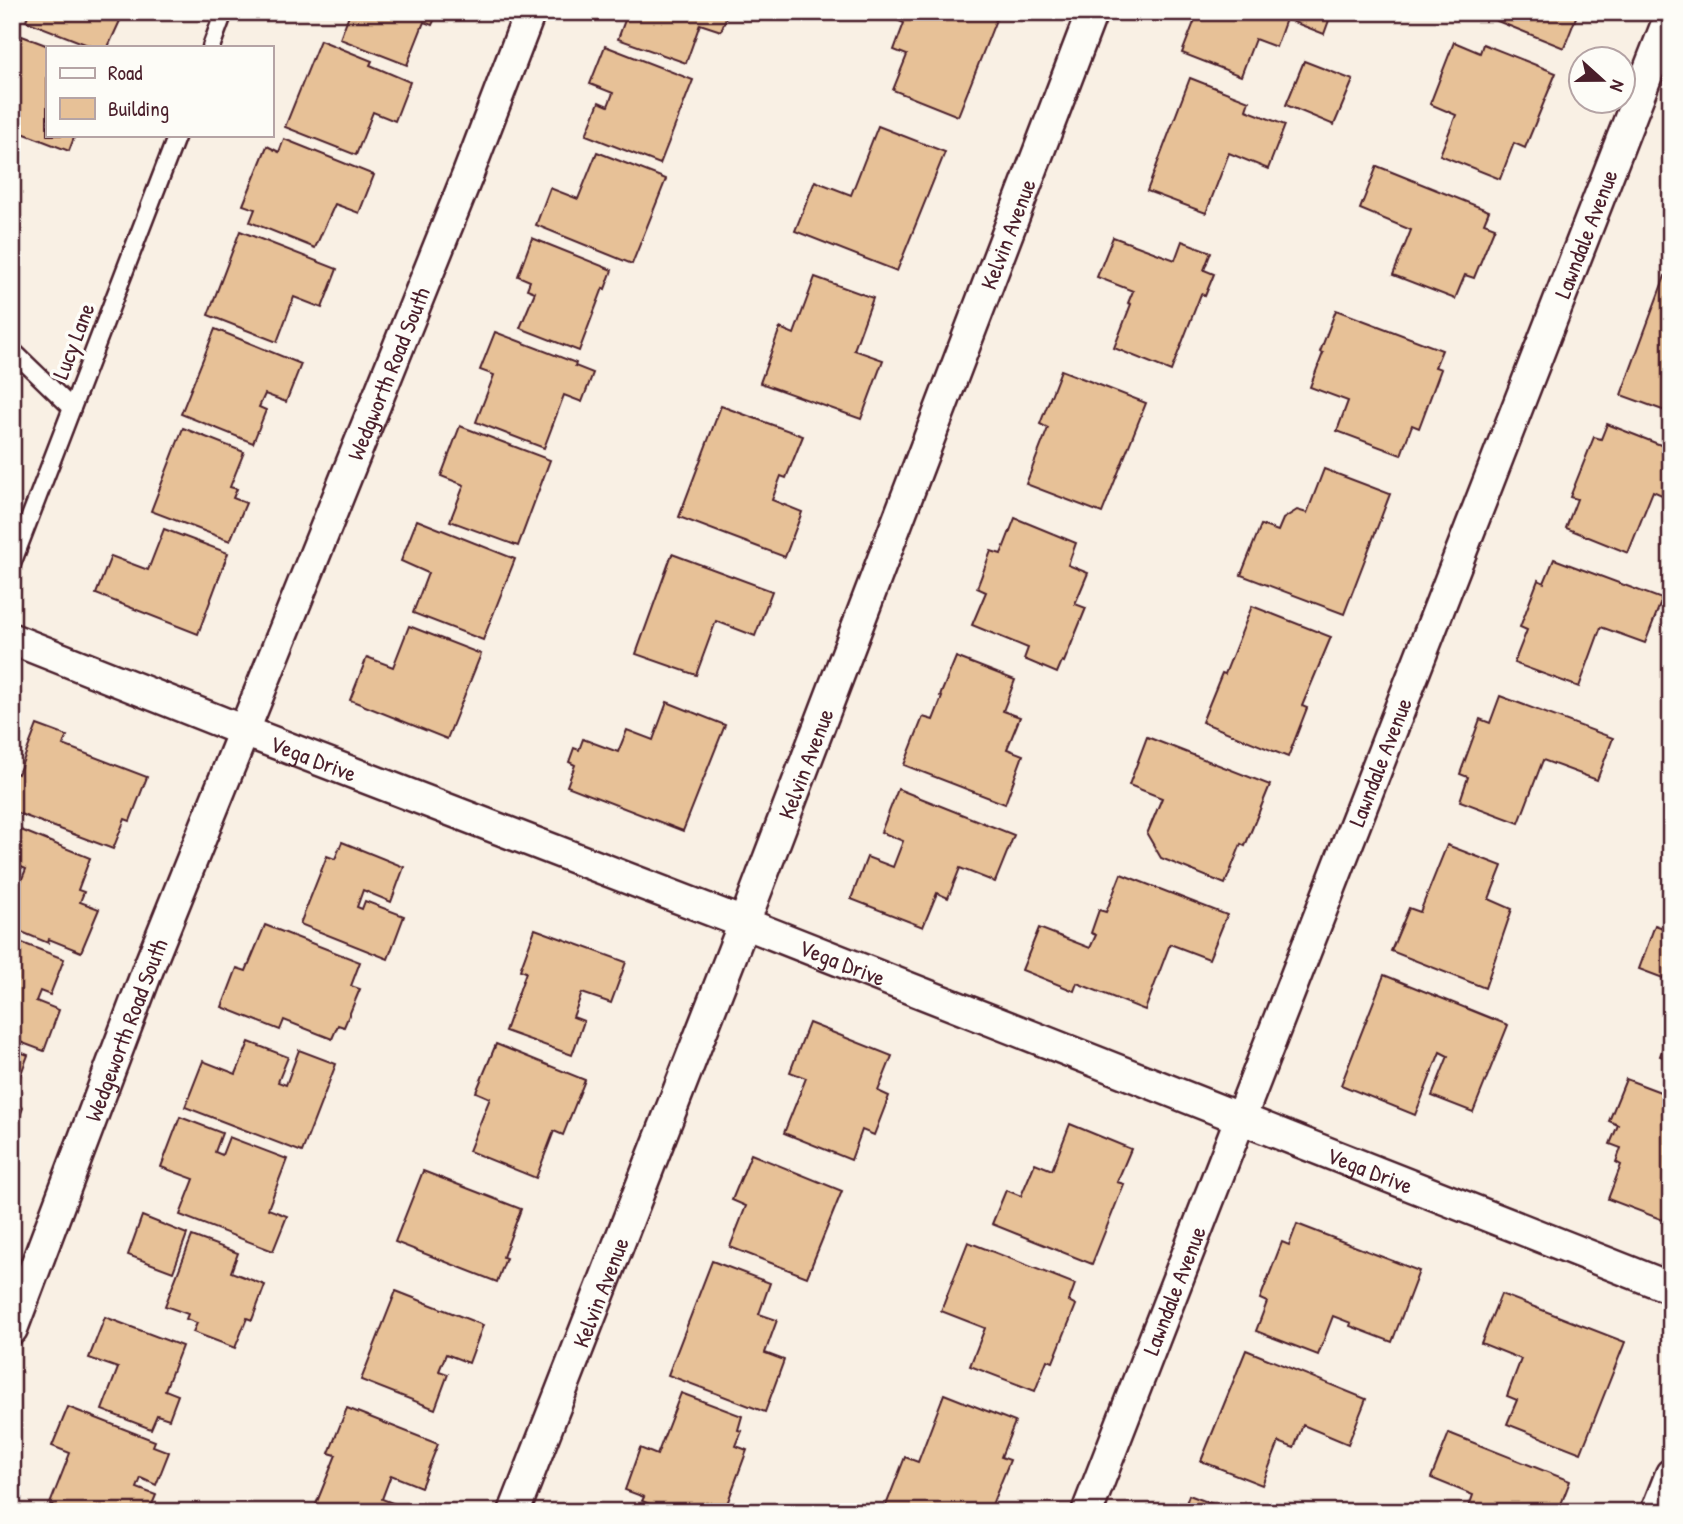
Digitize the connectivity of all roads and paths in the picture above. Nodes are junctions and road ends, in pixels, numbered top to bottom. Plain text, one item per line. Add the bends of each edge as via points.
1 (224, 12) edge
2 (530, 12) edge
3 (1093, 12) edge
4 (1671, 13) edge
5 (211, 46) edge
6 (177, 136) edge
7 (12, 350) edge
8 (72, 408) junction
9 (12, 564) edge
10 (12, 639) edge
11 (244, 731) junction
12 (744, 923) junction
13 (1241, 1119) junction
14 (1671, 1287) edge
15 (12, 1329) edge
16 (1671, 1474) edge
17 (514, 1512) edge
18 (1087, 1512) edge
19 (1656, 1512) edge

1 - 5 lane
2 - 11 street, Wedgworth Road South
3 - 12 street, Kelvin Avenue
4 - 13 street, Lawndale Avenue
6 - 8 lane, Lucy Lane
7 - 8 lane
8 - 9 lane, Lucy Lane
10 - 11 street, Vega Drive
11 - 12 street, Vega Drive
11 - 15 street, Wedgeworth Road South
12 - 13 street, Vega Drive
12 - 17 street, Kelvin Avenue
13 - 14 street, Vega Drive
13 - 18 street, Lawndale Avenue
16 - 19 street

